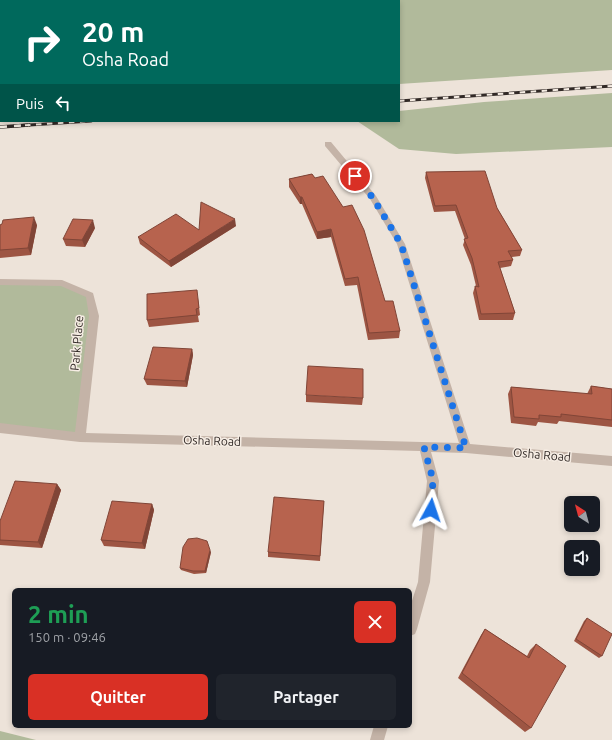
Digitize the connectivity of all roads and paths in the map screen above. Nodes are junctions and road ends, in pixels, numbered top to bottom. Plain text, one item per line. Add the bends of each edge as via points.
1 (328, 144) dead end
2 (0, 282) edge
3 (0, 428) edge
4 (80, 437) junction
5 (424, 447) junction
6 (466, 448) junction
7 (612, 461) edge
8 (412, 622) edge
9 (380, 728) edge
10 (377, 740) edge

1 - 6 street via 373,198 401,244
2 - 4 street, Park Place via 62,282 90,295 94,316
3 - 4 street, Osha Road
4 - 5 street, Osha Road
5 - 6 street, Osha Road
5 - 8 street via 433,480 424,582
6 - 7 street, Osha Road
9 - 10 street

